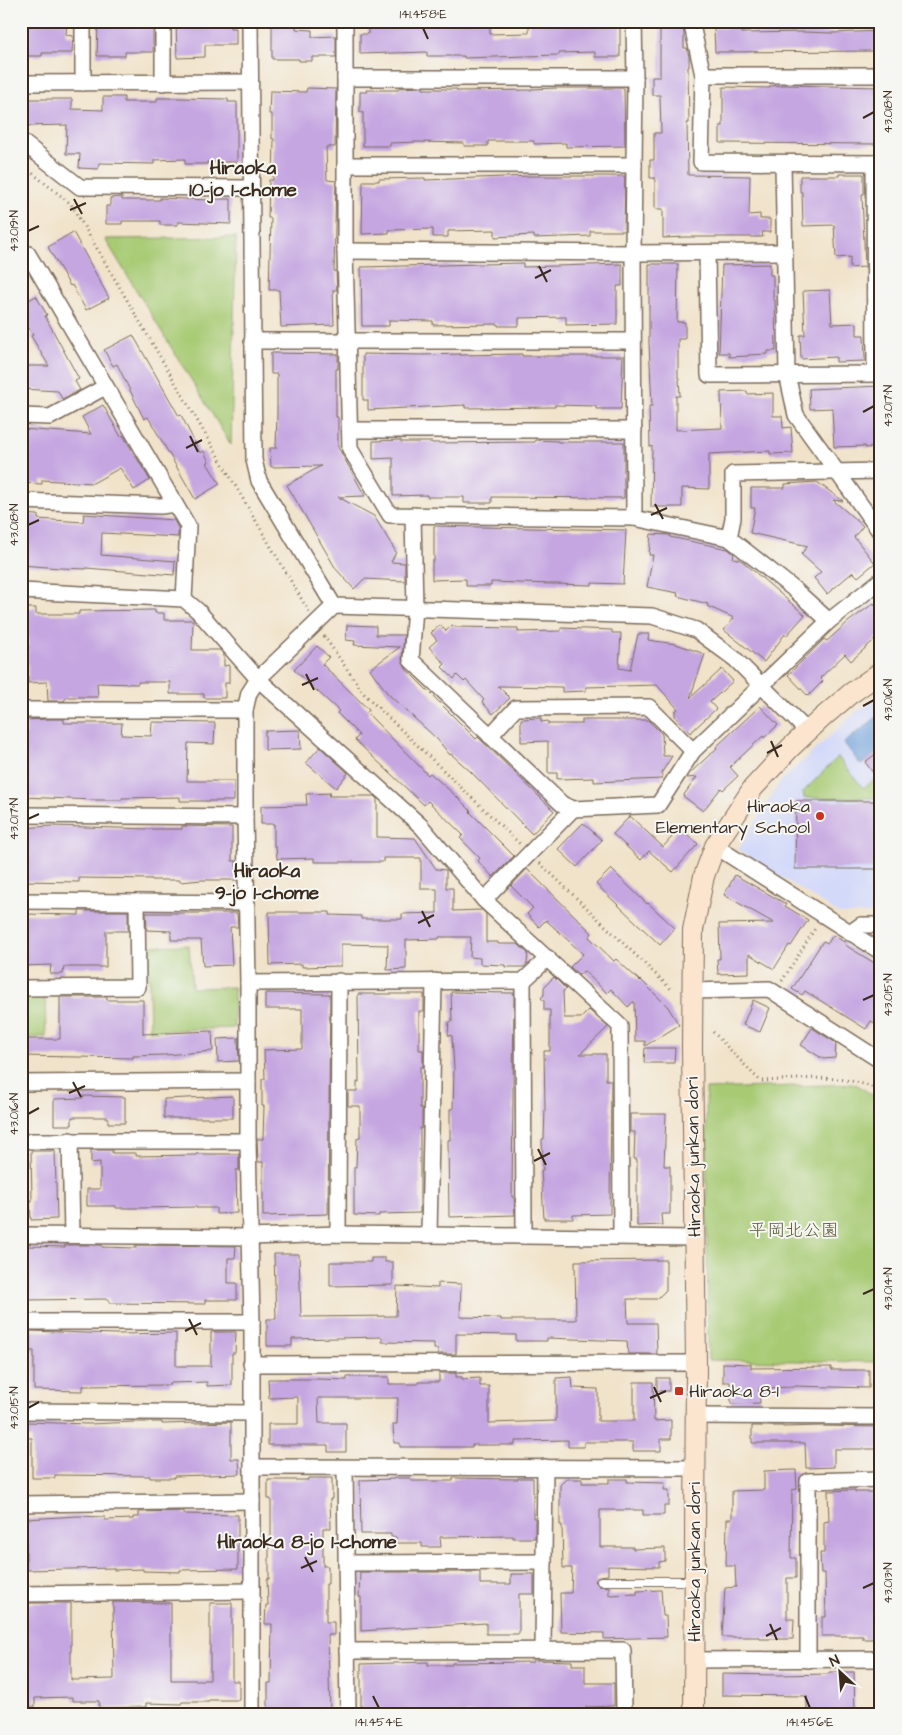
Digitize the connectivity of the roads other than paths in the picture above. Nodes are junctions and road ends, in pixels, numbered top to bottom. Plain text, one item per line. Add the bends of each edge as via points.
1 (83, 21) edge
2 (163, 21) edge
3 (250, 21) edge
4 (345, 21) edge
5 (634, 21) edge
6 (691, 21) edge
7 (881, 75) edge
8 (703, 76) junction
9 (345, 78) junction
10 (635, 78) junction
11 (250, 82) junction
12 (21, 83) edge
13 (83, 83) junction
14 (163, 83) junction
15 (21, 141) edge
16 (783, 163) junction
17 (877, 163) edge
18 (345, 165) junction
19 (634, 165) junction
20 (251, 188) junction
21 (345, 251) junction
22 (785, 252) junction
23 (633, 253) junction
24 (707, 253) junction
25 (21, 255) edge
26 (252, 341) junction
27 (633, 341) junction
28 (348, 342) junction
29 (787, 374) junction
30 (878, 374) edge
31 (105, 387) junction
32 (21, 416) edge
33 (350, 430) junction
34 (634, 430) junction
35 (881, 471) edge
36 (837, 472) junction
37 (21, 501) edge
38 (175, 504) junction
39 (413, 515) junction
40 (634, 518) junction
41 (881, 534) edge
42 (729, 538) junction
43 (881, 580) edge
44 (21, 591) edge
45 (184, 599) junction
46 (334, 606) junction
47 (415, 608) junction
48 (829, 621) junction
49 (881, 672) edge
50 (258, 679) junction
51 (762, 686) junction
52 (21, 710) edge
53 (245, 710) junction
54 (808, 732) junction
55 (490, 736) junction
56 (693, 751) junction
57 (573, 809) junction
58 (21, 815) edge
59 (245, 817) junction
60 (715, 846) junction
61 (484, 900) junction
62 (21, 902) edge
63 (138, 902) junction
64 (247, 903) junction
65 (881, 924) edge
66 (850, 933) junction
67 (881, 952) edge
68 (548, 958) junction
69 (339, 981) junction
70 (434, 981) junction
71 (523, 981) junction
72 (248, 983) junction
73 (21, 988) edge
74 (692, 991) junction
75 (881, 1061) edge
76 (248, 1081) junction
77 (21, 1083) edge
78 (70, 1140) junction
79 (31, 1141) dead end
80 (248, 1141) junction
81 (21, 1234) edge
82 (72, 1234) junction
83 (338, 1234) junction
84 (430, 1235) junction
85 (524, 1236) junction
86 (621, 1236) junction
87 (250, 1237) junction
88 (694, 1238) junction
89 (21, 1322) edge
90 (252, 1322) junction
91 (696, 1363) junction
92 (251, 1364) junction
93 (21, 1411) edge
94 (252, 1413) junction
95 (695, 1416) junction
96 (881, 1417) edge
97 (252, 1467) junction
98 (545, 1467) junction
99 (345, 1468) junction
100 (694, 1468) junction
101 (881, 1479) edge
102 (252, 1501) junction
103 (21, 1504) edge
104 (544, 1562) junction
105 (346, 1563) junction
106 (601, 1581) dead end
107 (694, 1581) junction
108 (252, 1591) junction
109 (21, 1594) edge
110 (543, 1649) junction
111 (347, 1651) junction
112 (881, 1659) edge
113 (694, 1660) junction
114 (808, 1660) junction
115 (252, 1714) edge
116 (348, 1714) edge
117 (624, 1714) edge
118 (694, 1714) edge

1 - 13 street
2 - 14 street
3 - 11 street
4 - 9 street
5 - 10 street
6 - 8 street
7 - 8 street
8 - 16 street via 702,162
9 - 10 street
9 - 18 street
10 - 19 street
11 - 14 street
11 - 20 street
12 - 13 street
13 - 14 street
15 - 20 street via 80,187
16 - 17 street
16 - 22 street
17 - 30 street
18 - 19 street
18 - 21 street
19 - 23 street
20 - 26 street
21 - 23 street
21 - 28 street
22 - 24 street
22 - 29 street
23 - 24 street
23 - 27 street
24 - 29 street via 709,375
25 - 31 street via 28,254
26 - 28 street
26 - 46 street via 254,460 259,481
27 - 28 street
27 - 34 street
28 - 33 street
29 - 30 street
29 - 36 street via 796,415
31 - 32 street via 50,417
31 - 38 street
33 - 34 street
33 - 39 street via 350,449 390,515
34 - 40 street
35 - 36 street
36 - 41 street
36 - 42 street via 733,474
37 - 38 street
38 - 45 street via 188,526
39 - 40 street
39 - 47 street
40 - 42 street
42 - 48 street
43 - 48 street
44 - 45 street
45 - 50 street
46 - 47 street
46 - 50 street
47 - 51 street via 652,616 696,630 735,659
47 - 55 street via 411,660
48 - 51 street
49 - 54 street, Hiraoka junkan dori via 850,694
50 - 53 street via 249,693
50 - 61 street via 421,826
51 - 54 street
51 - 56 street
52 - 53 street
53 - 59 street
54 - 60 street, Hiraoka junkan dori via 752,788
55 - 56 street via 516,708 649,707
55 - 57 street via 562,804
56 - 57 street via 658,805
57 - 61 street
58 - 59 street
59 - 64 street
60 - 66 street
60 - 74 street, Hiraoka junkan dori via 704,876 693,930
61 - 68 street
62 - 63 street
63 - 64 street
63 - 73 street via 138,986
64 - 72 street
65 - 66 street via 861,924
66 - 67 street
68 - 71 street
68 - 86 street via 620,1026
69 - 70 street
69 - 72 street
69 - 83 street
70 - 71 street
70 - 84 street
71 - 85 street
72 - 76 street
74 - 75 street via 768,989
74 - 88 street, Hiraoka junkan dori
76 - 77 street
76 - 80 street
78 - 79 street
78 - 80 street
78 - 82 street
80 - 87 street
81 - 82 street
82 - 87 street
83 - 84 street
83 - 87 street
84 - 85 street
85 - 86 street
86 - 88 street
87 - 90 street
88 - 91 street, Hiraoka junkan dori
89 - 90 street
90 - 92 street
91 - 92 street
91 - 95 street, Hiraoka junkan dori
92 - 94 street
93 - 94 street
94 - 97 street
95 - 96 street
95 - 100 street, Hiraoka junkan dori
97 - 99 street
97 - 102 street
98 - 99 street
98 - 100 street
98 - 104 street
99 - 105 street
100 - 107 street, Hiraoka junkan dori
101 - 114 street via 808,1481
102 - 103 street
102 - 108 street
104 - 105 street
104 - 110 street
105 - 111 street
106 - 107 lane
107 - 113 street, Hiraoka junkan dori
108 - 109 street
108 - 115 street
110 - 111 street
110 - 117 street via 623,1650
111 - 116 street
112 - 114 street
113 - 114 street
113 - 118 street, Hiraoka junkan dori

